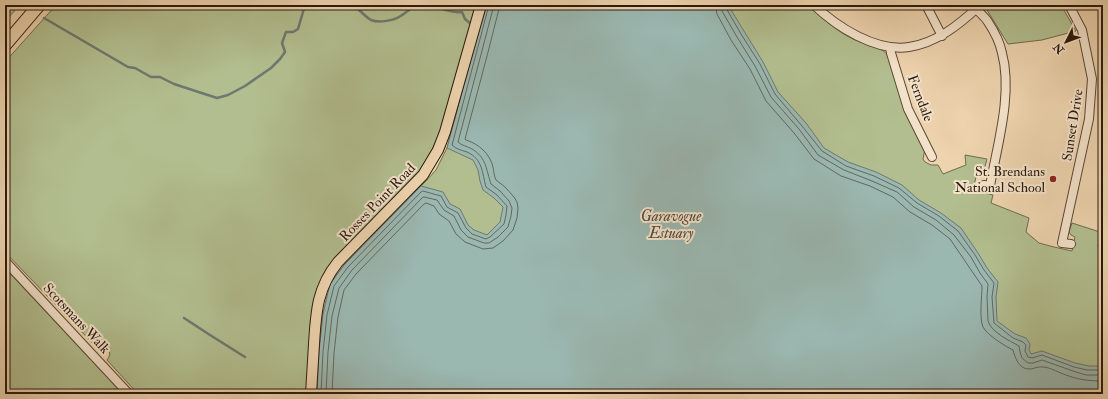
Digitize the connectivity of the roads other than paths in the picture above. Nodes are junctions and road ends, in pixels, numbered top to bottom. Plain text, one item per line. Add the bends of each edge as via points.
1 (39, 5) edge
2 (480, 5) edge
3 (814, 5) edge
4 (926, 5) edge
5 (1069, 5) edge
6 (978, 7) edge
7 (942, 36) junction
8 (5, 45) edge
9 (890, 47) junction
10 (932, 157) dead end
11 (984, 185) dead end
12 (1071, 244) dead end
13 (5, 261) edge
14 (129, 394) edge
15 (311, 394) edge

1 - 8 highway
2 - 15 main road, Rosses Point Road via 445,132 431,164 411,189 338,262 323,286 316,319
3 - 9 street via 848,32
4 - 7 street
5 - 12 street, Sunset Drive via 1082,30 1092,79 1089,119 1062,243
6 - 7 street
6 - 11 street via 1002,52 1006,89 990,186
7 - 9 street via 909,48
9 - 10 street, Ferndale via 908,109
13 - 14 street, Scotsmans Walk

